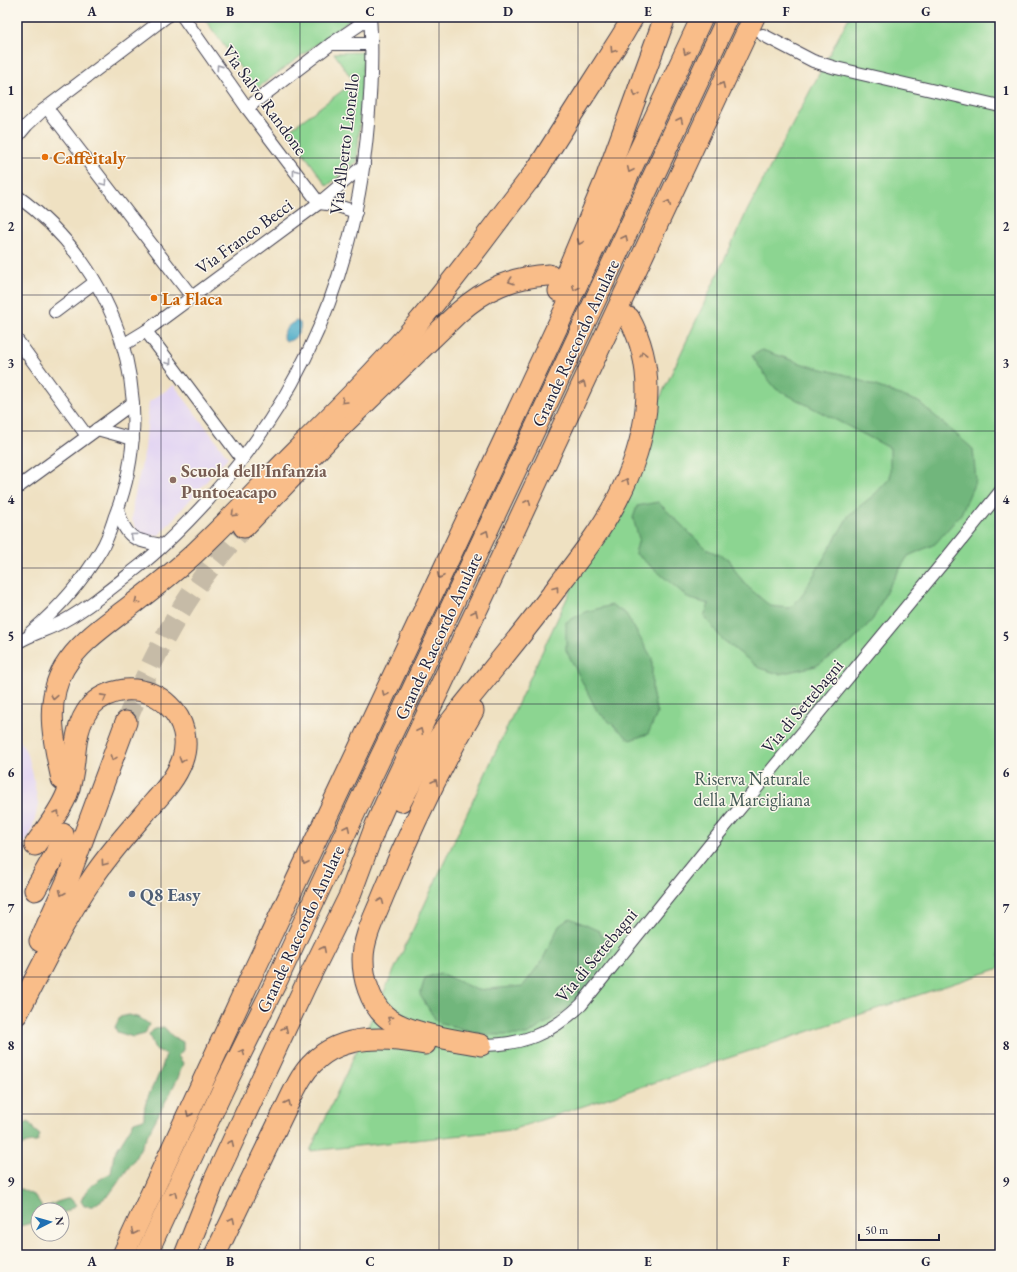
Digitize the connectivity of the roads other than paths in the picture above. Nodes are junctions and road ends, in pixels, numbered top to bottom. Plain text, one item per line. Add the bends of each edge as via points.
1 (166, 17) edge
2 (183, 17) edge
3 (370, 17) edge
4 (633, 17) edge
5 (665, 17) edge
6 (702, 17) edge
7 (728, 17) edge
8 (758, 26) edge
9 (331, 44) junction
10 (372, 44) junction
11 (1000, 106) edge
12 (47, 108) junction
13 (248, 108) junction
14 (17, 137) edge
15 (364, 165) junction
16 (539, 167) junction
17 (17, 196) edge
18 (319, 203) junction
19 (356, 212) junction
20 (549, 275) tunnel mouth
21 (95, 282) junction
22 (192, 296) junction
23 (55, 312) dead end
24 (629, 318) tunnel mouth
25 (146, 331) junction
26 (17, 340) edge
27 (123, 345) junction
28 (133, 403) junction
29 (92, 432) junction
30 (333, 434) junction
31 (133, 439) junction
32 (242, 459) junction
33 (17, 488) edge
34 (1000, 492) edge
35 (118, 509) junction
36 (244, 528) tunnel mouth
37 (457, 541) junction
38 (163, 545) junction
39 (532, 620) junction
40 (19, 642) edge
41 (126, 722) tunnel mouth
42 (62, 779) dead end
43 (63, 834) dead end
44 (35, 845) dead end
45 (35, 890) dead end
46 (350, 895) junction
47 (17, 988) edge
48 (17, 1014) edge
49 (481, 1046) junction
50 (215, 1179) junction
51 (123, 1255) edge
52 (146, 1255) edge
53 (173, 1255) edge
54 (185, 1255) edge
55 (215, 1255) edge

1 - 12 street
13 -> 2 street, Via Salvo Randone
3 - 9 street
3 - 10 street, Via Alberto Lionello
4 -> 16 highway
5 -> 37 highway via 606,179 546,320 486,448
6 -> 37 highway, Grande Raccordo Anulare
52 -> 7 highway, Grande Raccordo Anulare
8 - 11 street via 813,61
46 -> 8 highway, Grande Raccordo Anulare via 376,825 394,786
9 - 10 street
9 - 13 street
10 - 15 street, Via Alberto Lionello via 370,107
12 - 14 street via 26,125
12 -> 22 street
18 -> 13 street, Via Salvo Randone
15 - 18 street, Via Franco Becci
15 - 19 street, Via Alberto Lionello
16 - 30 highway via 482,257 436,317 401,360
16 -> 42 highway via 436,301 397,347 197,551 92,636 75,653 61,674 53,700 54,739
17 - 21 street via 44,217 83,263
18 - 19 street via 341,206
18 - 22 street, Via Franco Becci
19 - 32 street, Via Alberto Lionello via 336,284 317,334 275,411
20 -> 30 highway via 516,280 477,297
21 - 23 street
21 - 27 street via 112,314
22 - 25 street, Via Franco Becci
39 -> 24 highway via 605,522 622,490 640,444 646,413 647,374 641,344
25 - 27 street, Via Franco Becci
25 -> 32 street
26 - 29 street
27 - 28 street
28 - 29 street
28 - 31 street
29 - 31 street
29 - 33 street
30 - 36 highway
31 - 35 street via 126,486
32 - 38 street, Via Alberto Lionello via 196,513
34 - 49 street, Via di Settebagni via 581,1005 562,1021 531,1038 514,1043
38 -> 35 street via 142,542 132,537 124,526
35 - 40 street via 102,549 82,580 49,616
37 -> 51 highway, Grande Raccordo Anulare
38 - 40 street, Via Alberto Lionello via 82,610
39 - 46 highway via 428,754
49 -> 39 highway via 413,1030 387,1018 368,988 364,971 364,951 370,928 390,879 444,763 480,698
41 -> 47 highway via 68,879
43 - 45 highway via 56,853
44 -> 48 highway via 68,793 77,733 86,713 96,701 113,692 137,690 153,694 170,707 181,723 185,740 183,756 176,775 91,880 63,926
50 -> 46 highway, Grande Raccordo Anulare
55 -> 49 highway via 296,1087 309,1067 322,1054 346,1043 362,1040 404,1041 453,1048
50 - 53 highway
50 - 54 highway

